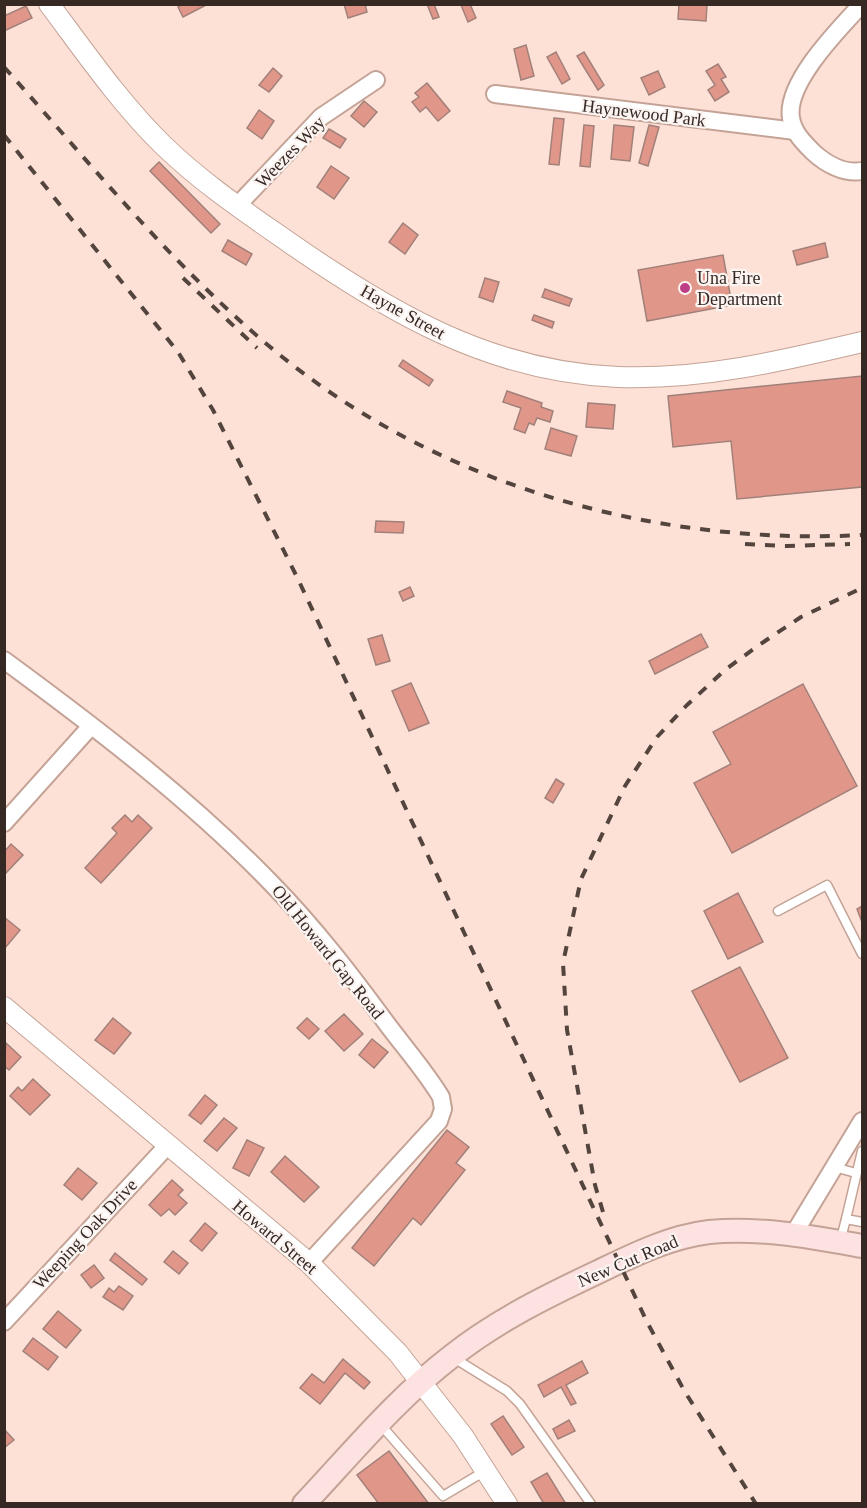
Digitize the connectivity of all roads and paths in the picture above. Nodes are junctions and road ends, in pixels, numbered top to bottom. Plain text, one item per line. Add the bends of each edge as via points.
1 (49, 4) edge
2 (862, 4) edge
3 (376, 80) dead end
4 (495, 94) dead end
5 (795, 131) junction
6 (862, 171) edge
7 (237, 206) junction
8 (862, 342) edge
9 (4, 660) edge
10 (91, 726) junction
11 (4, 823) edge
12 (778, 911) dead end
13 (862, 954) edge
14 (4, 1007) edge
15 (862, 1120) edge
16 (167, 1146) junction
17 (862, 1151) edge
18 (834, 1167) junction
19 (856, 1173) junction
20 (846, 1219) junction
21 (862, 1222) edge
22 (793, 1235) junction
23 (840, 1242) junction
24 (862, 1246) edge
25 (309, 1263) junction
26 (4, 1322) edge
27 (451, 1357) junction
28 (421, 1382) junction
29 (380, 1424) junction
30 (485, 1471) junction
31 (304, 1503) edge
32 (507, 1503) edge
33 (591, 1503) edge

1 - 7 street, Hayne Street via 136,116 190,170
2 - 5 street via 830,40 798,87 790,108
3 - 7 street, Weezes Way via 321,117
4 - 5 street, Haynewood Park
5 - 6 street via 829,165
7 - 8 street, Hayne Street via 388,308 439,333 513,360 576,372 665,377 714,373
9 - 10 street, Old Howard Gap Road
10 - 11 street
10 - 25 street, Old Howard Gap Road via 227,840 273,885 347,969 441,1097 439,1121
12 - 13 lane via 827,885
14 - 16 street, Howard Street
15 - 18 street
16 - 25 street, Howard Street
16 - 26 street, Weeping Oak Drive
17 - 19 lane
18 - 19 lane
18 - 22 street
19 - 20 lane
20 - 21 lane
20 - 23 lane
22 - 23 main road, New Cut Road
22 - 27 main road, New Cut Road via 733,1231 658,1244 497,1324
23 - 24 main road, New Cut Road
25 - 28 street, Howard Street via 398,1353
27 - 28 main road, New Cut Road
27 - 33 lane via 507,1391 520,1404
28 - 29 main road, New Cut Road
28 - 30 street, Howard Street
29 - 30 lane via 443,1496
29 - 31 main road, New Cut Road
30 - 32 street, Howard Street

